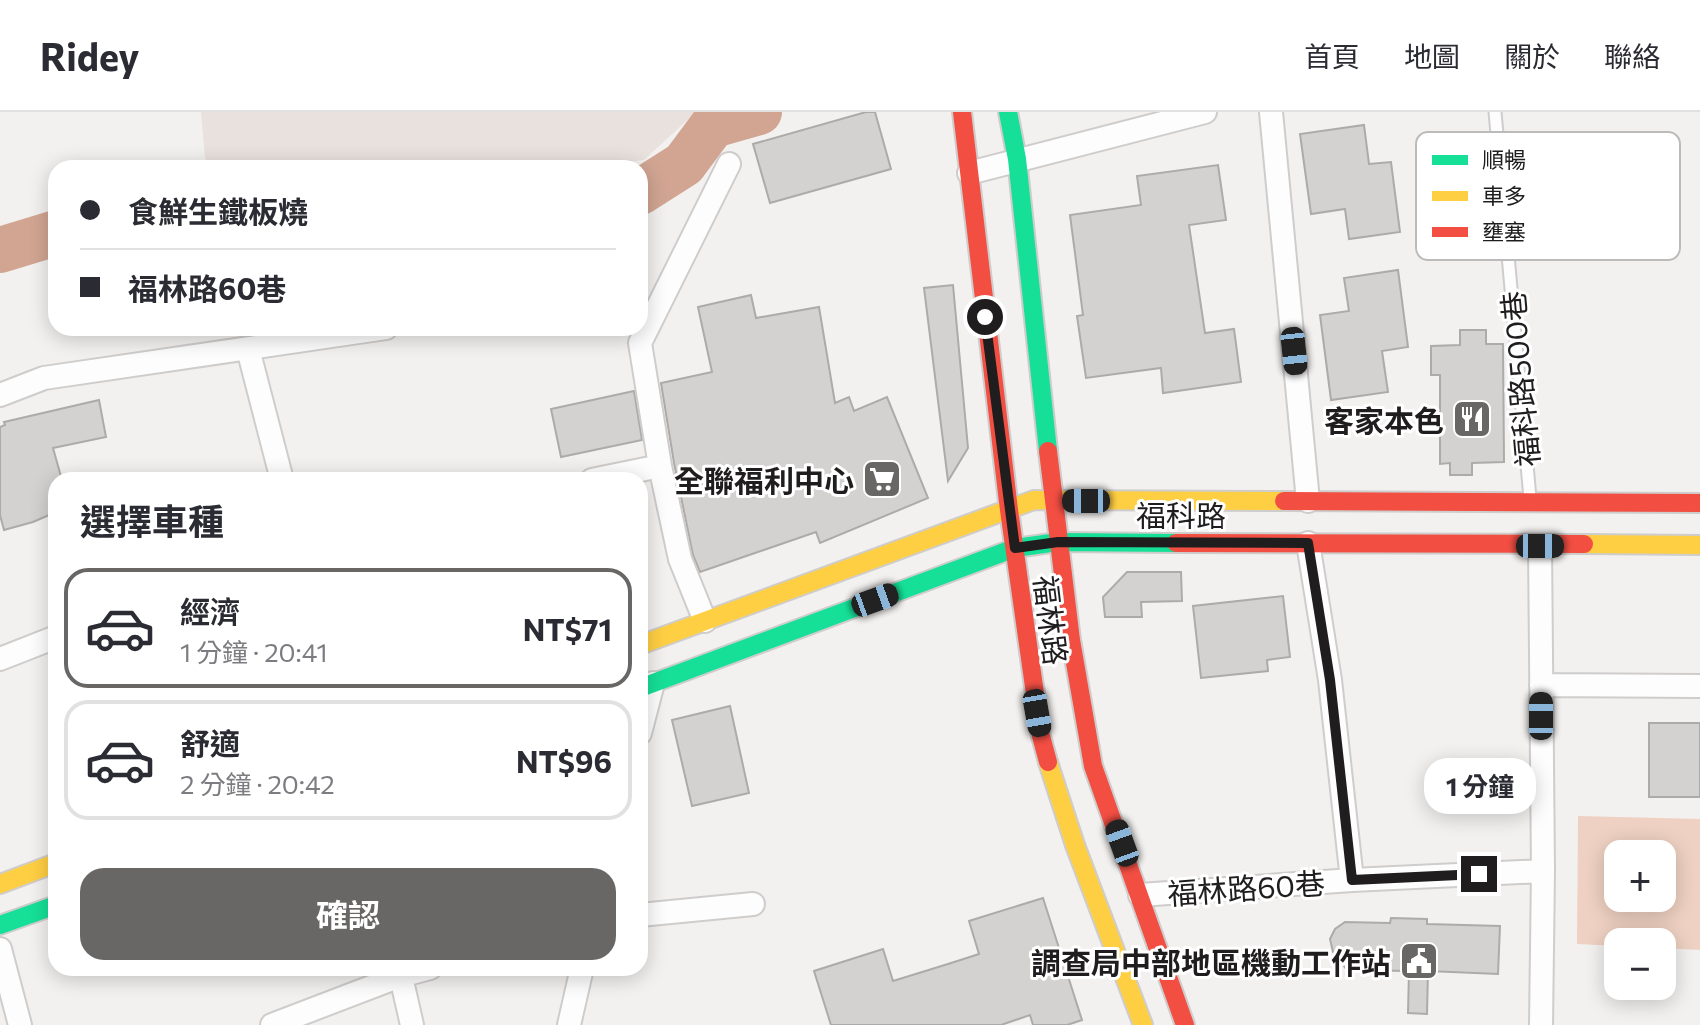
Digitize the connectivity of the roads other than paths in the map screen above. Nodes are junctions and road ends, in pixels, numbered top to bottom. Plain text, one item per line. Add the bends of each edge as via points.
1 (962, 112) edge
2 (1008, 112) edge
3 (1205, 112) edge
4 (1271, 112) edge
5 (1495, 112) edge
6 (1497, 132) edge
7 (1017, 159) junction
8 (729, 164) dead end
9 (969, 173) junction
10 (1508, 260) edge
11 (651, 302) edge
12 (333, 336) edge
13 (642, 336) edge
14 (248, 349) junction
15 (0, 395) edge
16 (660, 466) junction
17 (280, 472) edge
18 (631, 472) edge
19 (1054, 501) junction
20 (1308, 501) junction
21 (1530, 502) junction
22 (1700, 503) edge
23 (1009, 510) junction
24 (1058, 542) junction
25 (1308, 543) junction
26 (1700, 545) edge
27 (1540, 546) junction
28 (1015, 548) junction
29 (705, 621) junction
30 (48, 640) edge
31 (648, 642) edge
32 (0, 659) edge
33 (648, 685) edge
34 (1541, 685) junction
35 (1700, 686) edge
36 (48, 866) edge
37 (1543, 871) junction
38 (1352, 880) junction
39 (0, 884) edge
40 (1140, 895) junction
41 (753, 904) dead end
42 (48, 908) edge
43 (648, 914) edge
44 (0, 925) edge
45 (0, 949) edge
46 (390, 976) edge
47 (401, 976) edge
48 (580, 976) edge
49 (20, 1025) edge
50 (272, 1025) edge
51 (412, 1025) edge
52 (569, 1025) edge
53 (1143, 1025) edge
54 (1185, 1025) edge
55 (1541, 1025) edge

1 - 9 street, 福林路
2 - 7 street, 福林路
3 - 7 street
4 - 20 street
5 - 6 lane, 福科路500巷
7 - 9 street
7 - 19 street, 福林路
8 - 11 street
9 - 23 street, 福林路
10 - 21 lane, 福科路500巷
12 - 14 street
13 - 16 street
14 - 15 street via 44,378
14 - 17 street
16 - 18 street
16 - 29 street via 680,559
19 - 20 street, 福科路
19 - 23 street, 福科路 via 1034,500
19 - 24 street, 福林路
20 - 21 street, 福科路
21 - 22 street, 福科路
23 - 28 street, 福林路
23 - 29 street, 福科路
24 - 25 street, 福科路
24 - 28 street, 福科路
24 - 40 street, 福林路 via 1093,766
25 - 27 street, 福科路
25 - 38 street via 1330,680
26 - 27 street, 福科路
27 - 34 street
28 - 33 street, 福科路
28 - 53 street, 福林路 via 1033,690 1049,766
29 - 31 street, 福科路
30 - 32 street
34 - 35 street
34 - 37 street
36 - 39 street
37 - 38 street, 福林路60巷
37 - 55 street
38 - 40 street, 福林路60巷
40 - 54 street, 福林路
41 - 43 street
42 - 44 street
45 - 49 street
46 - 50 street
47 - 51 street
48 - 52 street

